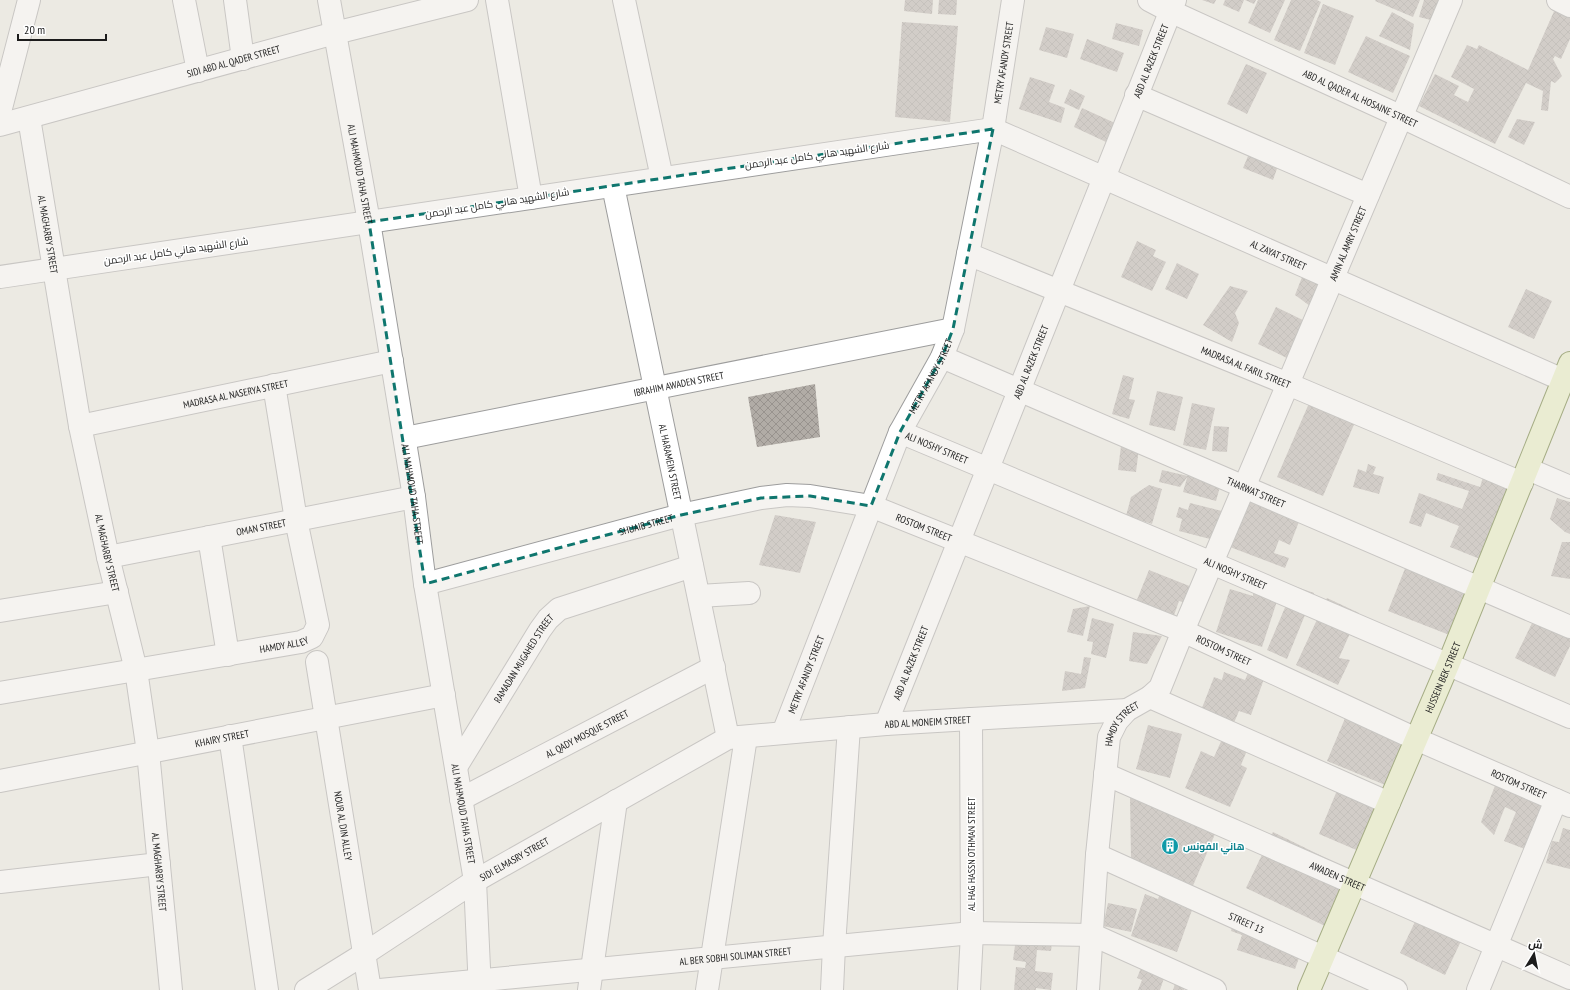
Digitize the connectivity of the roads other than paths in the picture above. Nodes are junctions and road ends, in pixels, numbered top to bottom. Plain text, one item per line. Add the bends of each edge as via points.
1 (29, 0) edge
2 (184, 0) edge
3 (235, 0) edge
4 (329, 0) edge
5 (467, 0) edge
6 (497, 0) edge
7 (624, 0) edge
8 (1014, 0) edge
9 (1149, 0) edge
10 (1451, 0) edge
11 (1558, 0) edge
12 (1173, 6) edge
13 (1570, 6) edge
14 (335, 33) junction
15 (243, 59) junction
16 (198, 71) junction
17 (1136, 95) junction
18 (0, 112) edge
19 (1402, 117) junction
20 (29, 118) junction
21 (0, 125) edge
22 (994, 129) junction
23 (662, 178) junction
24 (1103, 178) junction
25 (613, 186) junction
26 (1368, 195) junction
27 (1570, 197) edge
28 (531, 198) junction
29 (369, 222) junction
30 (968, 254) junction
31 (54, 269) junction
32 (0, 277) edge
33 (1332, 279) junction
34 (1058, 291) junction
35 (953, 329) junction
36 (942, 357) junction
37 (392, 361) junction
38 (1567, 372) edge
39 (1288, 384) junction
40 (274, 385) junction
41 (655, 388) junction
42 (1019, 390) junction
43 (80, 426) junction
44 (900, 432) junction
45 (404, 438) junction
46 (988, 469) junction
47 (1525, 476) junction
48 (1244, 487) junction
49 (1570, 487) edge
50 (414, 497) junction
51 (871, 506) junction
52 (682, 515) junction
53 (296, 520) junction
54 (209, 537) junction
55 (959, 541) junction
56 (108, 557) junction
57 (1212, 563) junction
58 (692, 566) junction
59 (425, 584) junction
60 (1479, 588) junction
61 (117, 592) junction
62 (749, 592) dead end
63 (699, 596) junction
64 (0, 611) edge
65 (1570, 627) edge
66 (1183, 631) junction
67 (228, 654) junction
68 (317, 662) dead end
69 (1448, 664) junction
70 (714, 667) junction
71 (136, 670) junction
72 (0, 693) edge
73 (444, 695) junction
74 (1150, 697) junction
75 (1127, 710) junction
76 (1570, 717) edge
77 (326, 718) junction
78 (971, 719) junction
79 (886, 724) junction
80 (850, 727) junction
81 (783, 734) junction
82 (230, 736) junction
83 (737, 738) junction
84 (1416, 739) junction
85 (148, 752) junction
86 (456, 767) junction
87 (1105, 774) junction
88 (0, 781) edge
89 (461, 799) junction
90 (616, 801) junction
91 (1566, 802) edge
92 (1389, 803) junction
93 (1096, 856) junction
94 (159, 864) junction
95 (475, 881) junction
96 (0, 882) edge
97 (1354, 884) junction
98 (972, 933) junction
99 (1093, 936) junction
100 (834, 946) junction
101 (1496, 946) junction
102 (364, 954) junction
103 (1323, 957) junction
104 (712, 958) junction
105 (1570, 978) edge
106 (591, 980) edge
107 (480, 985) edge
108 (172, 990) edge
109 (267, 990) edge
110 (306, 990) edge
111 (370, 990) edge
112 (380, 990) edge
113 (707, 990) edge
114 (832, 990) edge
115 (969, 990) edge
116 (1088, 990) edge
117 (1215, 990) edge
118 (1309, 990) edge
119 (1396, 990) edge
120 (1478, 990) edge

1 - 18 street
2 - 16 street
3 - 15 street
4 - 14 street, ALI MAHMOUD TAHA STREET
5 - 14 street, SIDI ABD AL QADER STREET
6 - 28 street
7 - 23 street
8 - 22 street, METRY AFANDY STREET
9 - 12 street, ABD AL QADER AL HOSAINE STREET
10 - 19 street, AMIN AL AMRY STREET
11 - 13 street
12 - 17 street, ABD AL RAZEK STREET
12 - 19 street, ABD AL QADER AL HOSAINE STREET
14 - 15 street, SIDI ABD AL QADER STREET
14 - 29 street, ALI MAHMOUD TAHA STREET
15 - 16 street, SIDI ABD AL QADER STREET
16 - 20 street, SIDI ABD AL QADER STREET
17 - 24 street, ABD AL RAZEK STREET
17 - 26 street
19 - 26 street, AMIN AL AMRY STREET
19 - 27 street, ABD AL QADER AL HOSAINE STREET
20 - 21 street, SIDI ABD AL QADER STREET
20 - 31 street, AL MAGHARBY STREET
22 - 23 street, شارع الشهيد هاني كامل عبد الرحمن
22 - 24 street, AL ZAYAT STREET
22 - 30 street, METRY AFANDY STREET
23 - 25 street, شارع الشهيد هاني كامل عبد الرحمن
24 - 33 street, AL ZAYAT STREET
24 - 34 street, ABD AL RAZEK STREET
25 - 28 street, شارع الشهيد هاني كامل عبد الرحمن
25 - 41 street, AL HARAMEIN STREET
26 - 33 street, AMIN AL AMRY STREET
28 - 29 street, شارع الشهيد هاني كامل عبد الرحمن
29 - 31 street, شارع الشهيد هاني كامل عبد الرحمن
29 - 37 street, ALI MAHMOUD TAHA STREET
30 - 34 street, MADRASA AL FARIL STREET
30 - 35 street, METRY AFANDY STREET
31 - 32 street, شارع الشهيد هاني كامل عبد الرحمن
31 - 43 street, AL MAGHARBY STREET
33 - 38 street, AL ZAYAT STREET
33 - 39 street, AMIN AL AMRY STREET
34 - 39 street, MADRASA AL FARIL STREET
34 - 42 street, ABD AL RAZEK STREET
35 - 36 street, METRY AFANDY STREET
35 - 41 street, IBRAHIM AWADEN STREET
36 - 42 street, THARWAT STREET
36 - 44 street, METRY AFANDY STREET
37 - 40 street, MADRASA AL NASERYA STREET
37 - 45 street, ALI MAHMOUD TAHA STREET
38 - 47 main road, HUSSEIN BEK STREET
39 - 47 street, MADRASA AL FARIL STREET
39 - 48 street, AMIN AL AMRY STREET
40 - 43 street, MADRASA AL NASERYA STREET
40 - 53 street, HAMDY ALLEY
41 - 45 street, IBRAHIM AWADEN STREET
41 - 52 street, AL HARAMEIN STREET
42 - 46 street, ABD AL RAZEK STREET
42 - 48 street, THARWAT STREET
43 - 56 street, AL MAGHARBY STREET
44 - 46 street, ALI NOSHY STREET
44 - 51 street, METRY AFANDY STREET
45 - 50 street, ALI MAHMOUD TAHA STREET
46 - 55 street, ABD AL RAZEK STREET
46 - 57 street, ALI NOSHY STREET
47 - 49 street, MADRASA AL FARIL STREET
47 - 60 main road, HUSSEIN BEK STREET
48 - 57 street, HAMDY STREET
48 - 60 street, THARWAT STREET
50 - 53 street, OMAN STREET
50 - 59 street, ALI MAHMOUD TAHA STREET
51 - 52 street, SHUAIB STREET via 787,495
51 - 55 street, ROSTOM STREET
51 - 81 street, METRY AFANDY STREET
52 - 58 street, AL HARAMEIN STREET
52 - 59 street, SHUAIB STREET
53 - 54 street, OMAN STREET
53 - 67 street, HAMDY ALLEY via 318,625 316,631 312,637 301,642
54 - 56 street, OMAN STREET
54 - 67 street
55 - 66 street, ROSTOM STREET
55 - 79 street, ABD AL RAZEK STREET
56 - 61 street, AL MAGHARBY STREET
57 - 66 street, HAMDY STREET
57 - 69 street, ALI NOSHY STREET
58 - 63 street, AL HARAMEIN STREET
58 - 86 street, RAMADAN MUGAHED STREET via 559,609 540,630
59 - 73 street, ALI MAHMOUD TAHA STREET
60 - 65 street, THARWAT STREET
60 - 69 main road, HUSSEIN BEK STREET
61 - 64 street
61 - 71 street, AL MAGHARBY STREET
62 - 63 street
63 - 70 street, AL HARAMEIN STREET
66 - 74 street, HAMDY STREET via 1160,688
66 - 84 street, ROSTOM STREET
67 - 71 street, HAMDY ALLEY
68 - 77 street, NOUR AL DIN ALLEY
69 - 76 street, ALI NOSHY STREET
69 - 84 main road, HUSSEIN BEK STREET
70 - 83 street, AL HARAMEIN STREET
70 - 89 street, AL QADY MOSQUE STREET
71 - 72 street, HAMDY ALLEY
71 - 85 street, AL MAGHARBY STREET
73 - 77 street, KHAIRY STREET
73 - 86 street, ALI MAHMOUD TAHA STREET
74 - 75 street, HAMDY STREET
74 - 92 street
75 - 78 street, ABD AL MONEIM STREET
75 - 87 street, HAMDY STREET via 1117,721 1109,737
77 - 82 street, KHAIRY STREET
77 - 102 street, NOUR AL DIN ALLEY
78 - 79 street, ABD AL MONEIM STREET
78 - 98 street, AL HAG HASSN OTHMAN STREET
79 - 80 street, ABD AL MONEIM STREET
80 - 81 street, ABD AL MONEIM STREET
80 - 100 street
81 - 83 street, ABD AL MONEIM STREET
82 - 85 street, KHAIRY STREET
82 - 109 street
83 - 90 street, SIDI ELMASRY STREET
83 - 104 street, AL HARAMEIN STREET
84 - 91 street, ROSTOM STREET
84 - 92 main road, HUSSEIN BEK STREET
85 - 88 street, KHAIRY STREET
85 - 94 street, AL MAGHARBY STREET
86 - 89 street, ALI MAHMOUD TAHA STREET
87 - 93 street, HAMDY STREET
87 - 97 street, AWADEN STREET
89 - 95 street, ALI MAHMOUD TAHA STREET
90 - 95 street, SIDI ELMASRY STREET
90 - 106 street
91 - 101 street
92 - 97 main road, HUSSEIN BEK STREET
93 - 99 street, HAMDY STREET
93 - 103 street, STREET 13
94 - 96 street
94 - 108 street, AL MAGHARBY STREET
95 - 102 street, SIDI ELMASRY STREET
95 - 107 street, ALI MAHMOUD TAHA STREET
97 - 101 street, AWADEN STREET
97 - 103 main road, HUSSEIN BEK STREET
98 - 99 street, AL BER SOBHI SOLIMAN STREET
98 - 100 street, AL BER SOBHI SOLIMAN STREET
98 - 115 street, AL HAG HASSN OTHMAN STREET
99 - 116 street, HAMDY STREET
99 - 117 street
100 - 104 street, AL BER SOBHI SOLIMAN STREET
100 - 114 street
101 - 105 street, AWADEN STREET
101 - 120 street
102 - 110 street, SIDI ELMASRY STREET
102 - 111 street, NOUR AL DIN ALLEY
103 - 118 main road, HUSSEIN BEK STREET
103 - 119 street, STREET 13
104 - 106 street, AL BER SOBHI SOLIMAN STREET
104 - 113 street, AL HARAMEIN STREET
106 - 107 street, AL BER SOBHI SOLIMAN STREET
107 - 112 street, AL BER SOBHI SOLIMAN STREET

